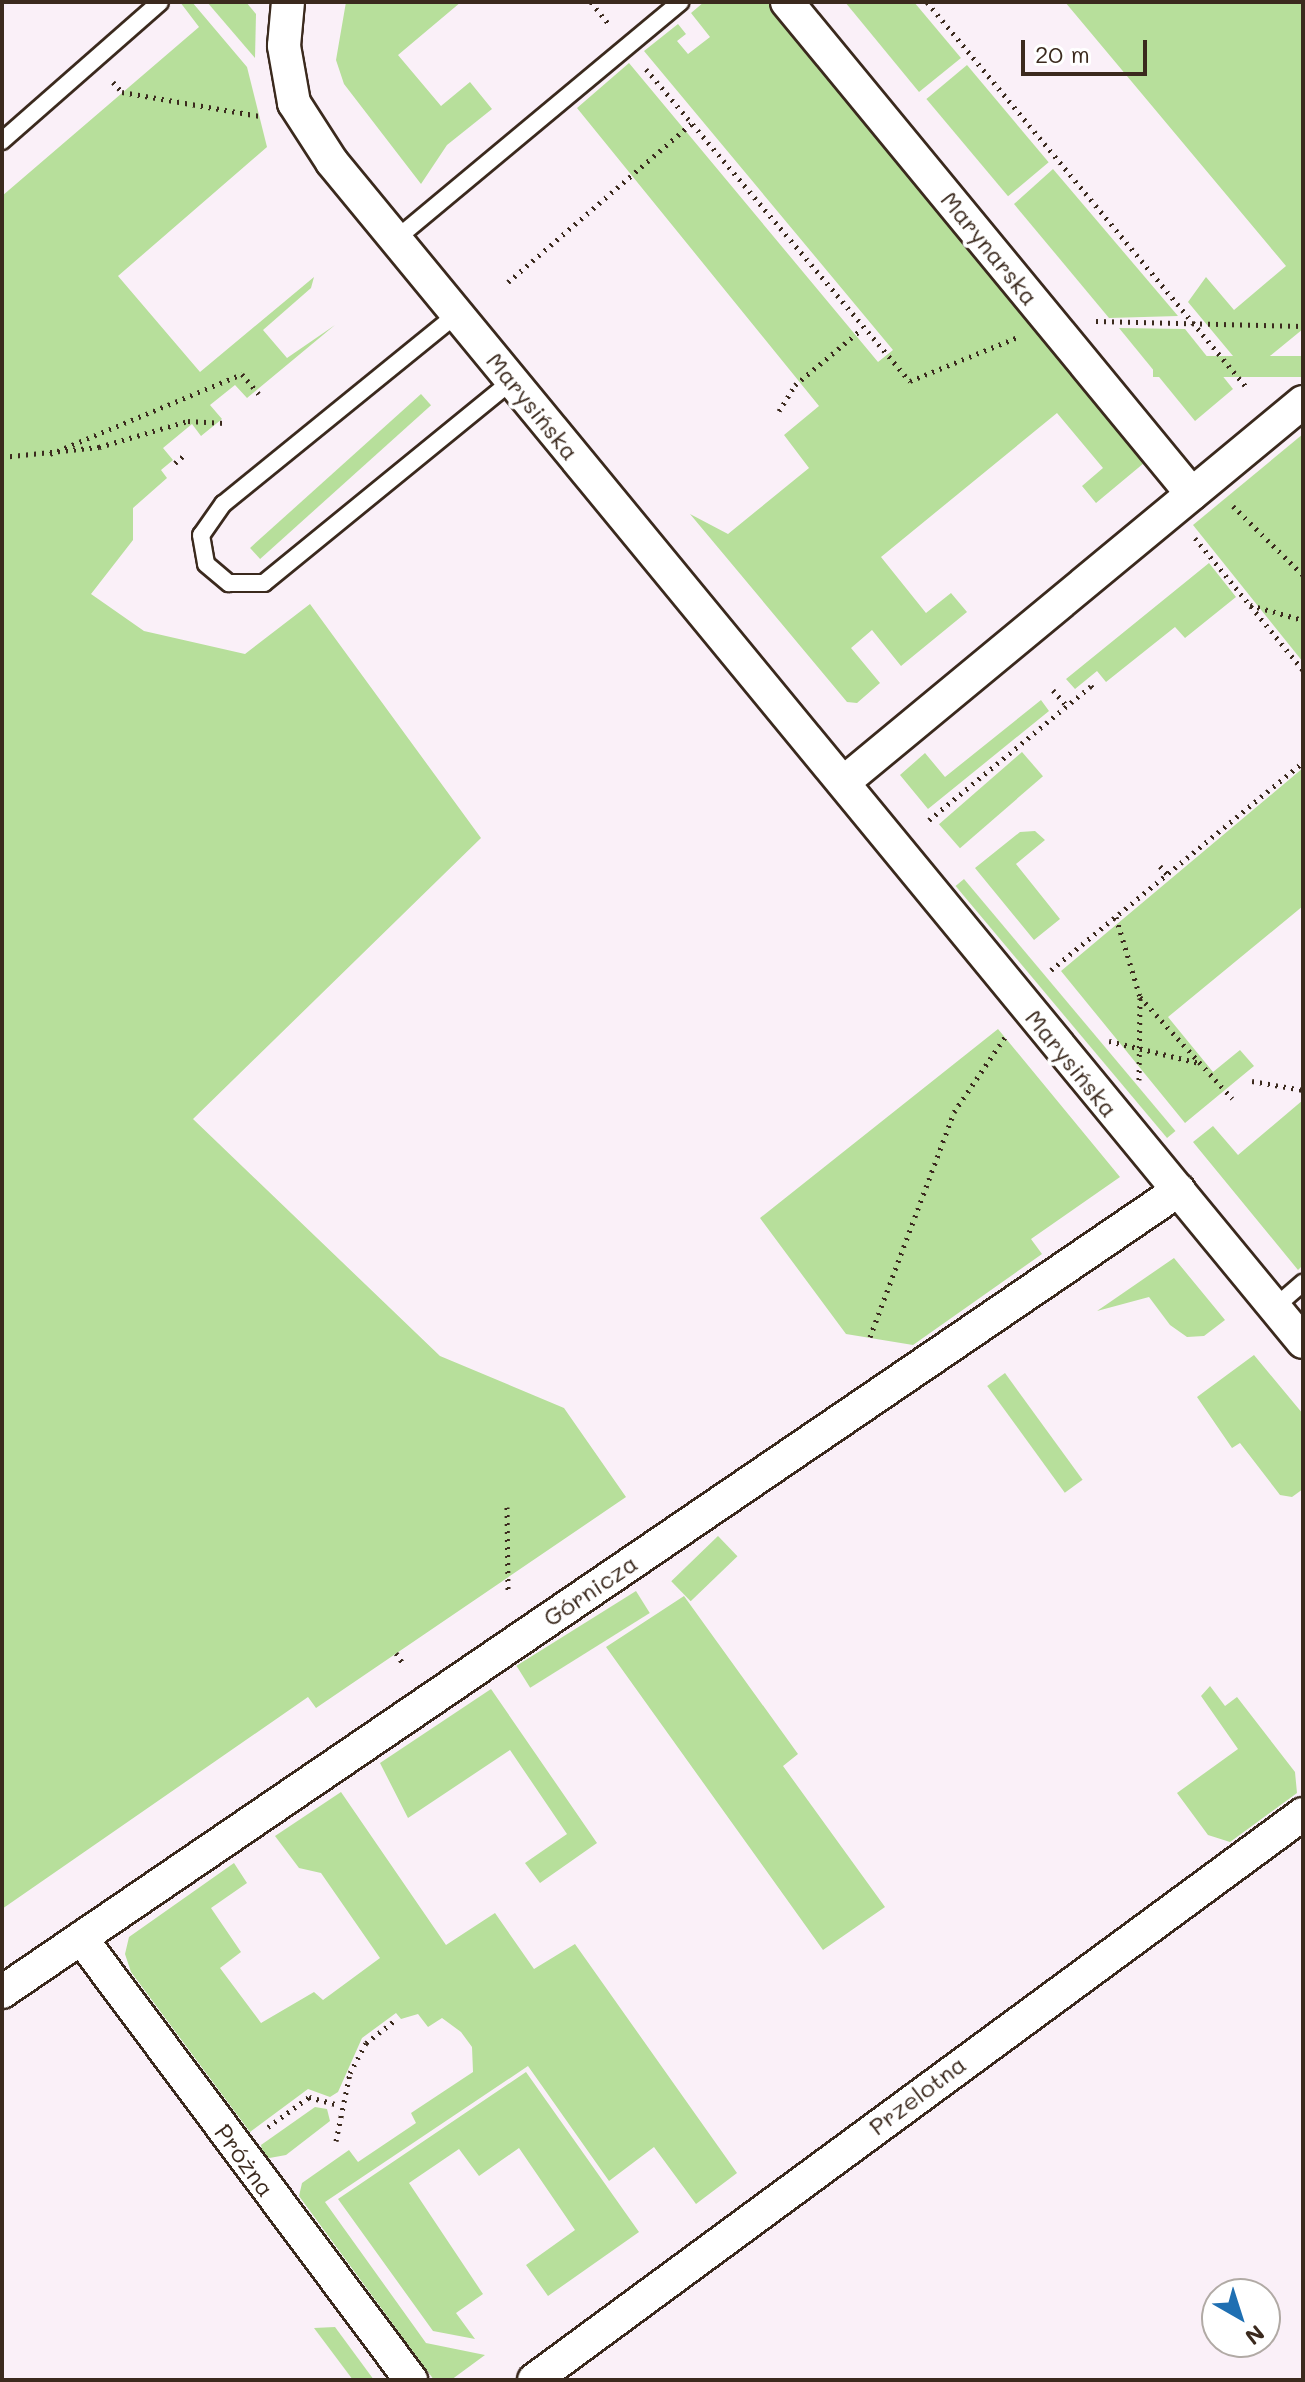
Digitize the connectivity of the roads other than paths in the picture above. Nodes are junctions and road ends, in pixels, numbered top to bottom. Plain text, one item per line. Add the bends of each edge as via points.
1 (160, 2) edge
2 (288, 2) edge
3 (680, 2) edge
4 (797, 5) edge
5 (2, 141) edge
6 (396, 239) junction
7 (457, 314) junction
8 (512, 381) junction
9 (1303, 402) edge
10 (1192, 493) junction
11 (844, 782) junction
12 (1179, 1190) junction
13 (1303, 1283) edge
14 (1275, 1307) junction
15 (1303, 1342) edge
16 (1303, 1814) edge
17 (81, 1938) junction
18 (2, 1992) edge
19 (411, 2380) edge
20 (534, 2380) edge

1 - 5 lane
2 - 6 street, Marysińska via 284,46 294,103
3 - 6 lane
4 - 10 street, Marynarska
6 - 7 street, Marysińska
7 - 8 street, Marysińska
7 - 8 lane via 223,504 201,535 206,564 229,583 264,583
8 - 11 street, Marysińska
9 - 10 street
10 - 11 street
11 - 12 street, Marysińska
12 - 14 street, Marysińska
12 - 17 street, Górnicza
13 - 14 lane
14 - 15 street, Marysińska
16 - 20 street, Przelotna
17 - 18 street, Górnicza
17 - 19 street, Próżna

